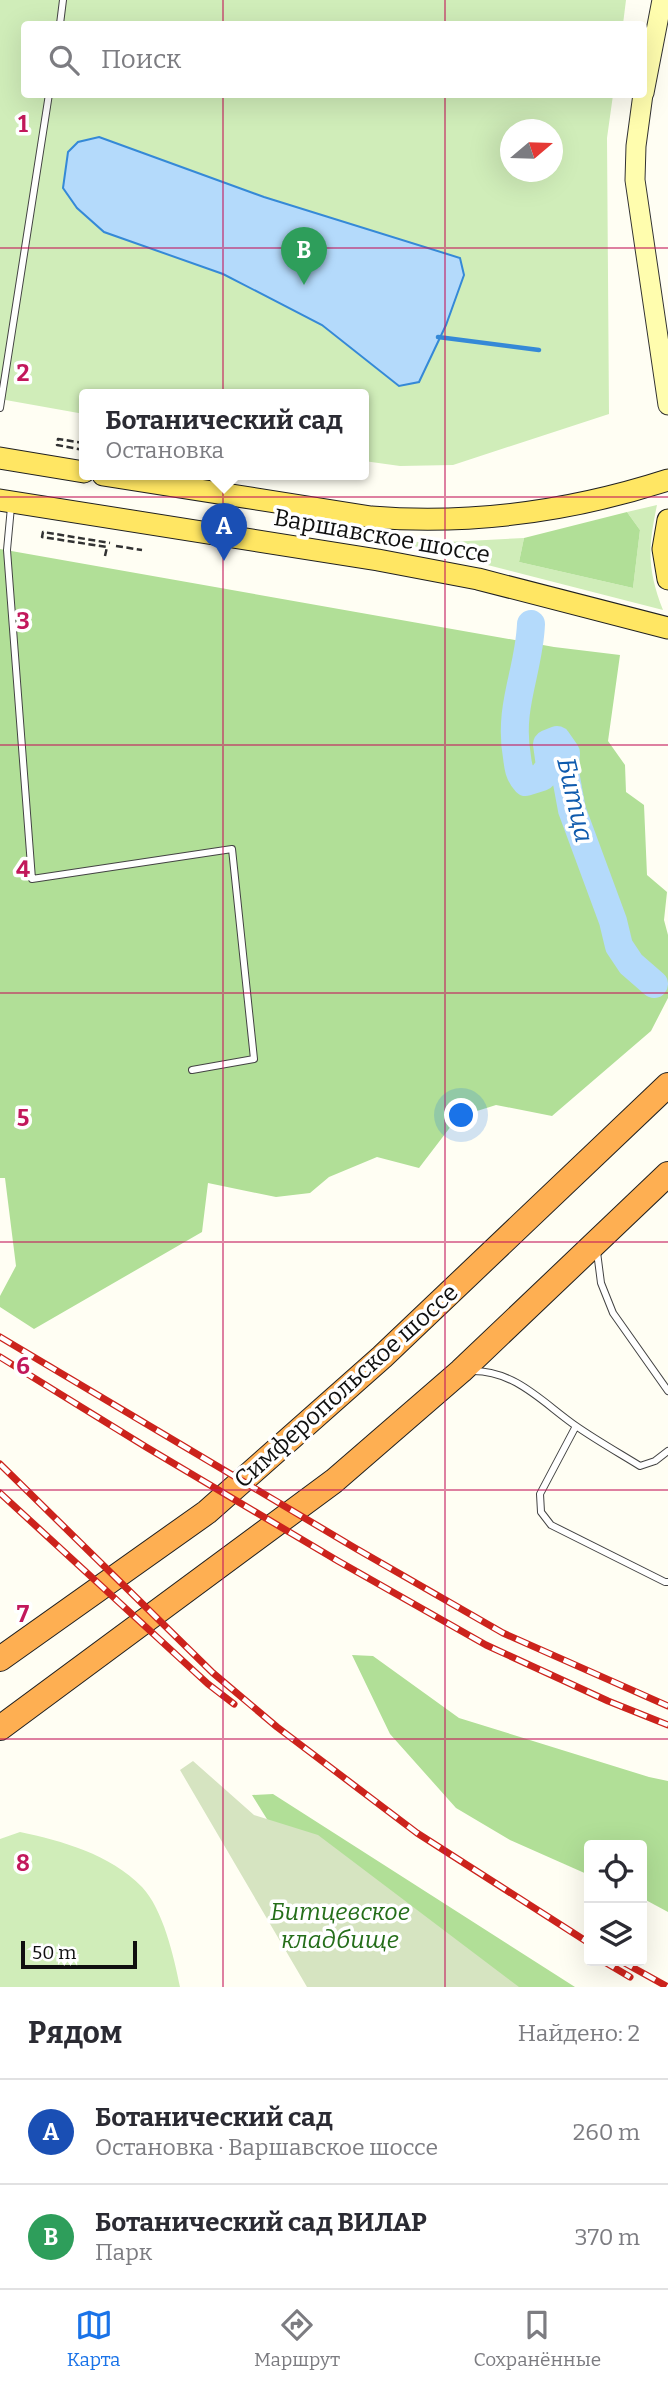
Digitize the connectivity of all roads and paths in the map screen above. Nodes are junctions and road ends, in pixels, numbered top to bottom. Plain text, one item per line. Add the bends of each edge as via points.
1 (63, 0) edge
2 (662, 0) edge
3 (60, 21) edge
4 (647, 74) edge
5 (48, 98) edge
6 (642, 98) edge
7 (668, 401) edge
8 (0, 408) edge
9 (79, 442) edge
10 (79, 449) edge
11 (0, 458) edge
12 (79, 471) edge
13 (135, 480) edge
14 (668, 480) edge
15 (6, 501) edge
16 (668, 520) edge
17 (110, 543) dead end
18 (116, 546) dead end
19 (142, 550) dead end
20 (105, 556) dead end
21 (668, 579) edge
22 (668, 628) edge
23 (192, 1070) dead end
24 (668, 1085) edge
25 (668, 1174) edge
26 (668, 1182) edge
27 (604, 1236) junction
28 (461, 1371) junction
29 (668, 1391) edge
30 (576, 1426) junction
31 (668, 1451) edge
32 (668, 1582) edge
33 (0, 1659) edge
34 (0, 1728) edge

1 - 3 lane
2 - 4 street
5 - 8 lane
6 - 7 street via 635,180
9 - 10 path via 58,439 57,445
11 - 12 main road
13 - 14 main road, Варшавское шоссе via 371,517 412,519 547,510
15 - 22 main road, Варшавское шоссе via 428,569
15 - 23 lane via 32,879 232,849 254,1059
16 - 21 main road via 663,549
17 - 20 path via 43,532 42,537 107,547
18 - 19 path
24 - 33 highway, Симферопольское шоссе via 382,1357 206,1512
25 - 27 highway
26 - 27 highway
27 - 28 highway
27 - 29 lane via 601,1283 613,1314
28 - 30 lane via 491,1371 519,1383
28 - 34 highway via 334,1481
30 - 31 lane via 640,1466
30 - 32 lane via 540,1494 541,1512 551,1525

